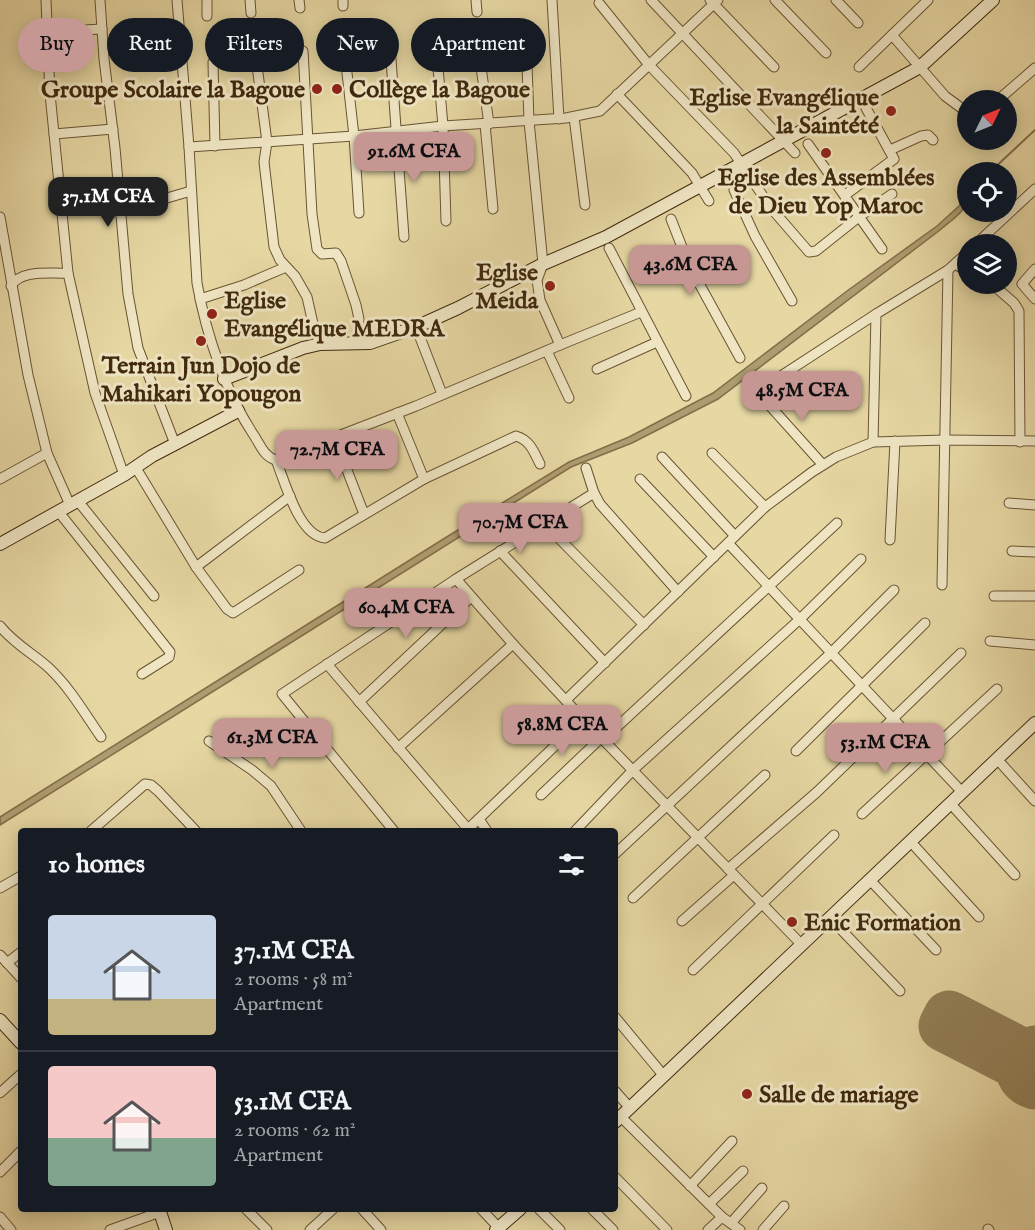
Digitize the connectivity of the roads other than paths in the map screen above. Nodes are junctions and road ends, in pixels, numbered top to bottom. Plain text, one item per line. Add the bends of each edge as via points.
1 (46, 0) edge
2 (100, 0) edge
3 (177, 0) edge
4 (207, 0) edge
5 (250, 0) edge
6 (476, 0) edge
7 (552, 0) edge
8 (651, 0) edge
9 (775, 0) edge
10 (836, 0) edge
11 (928, 0) edge
12 (993, 0) edge
13 (714, 1) edge
14 (598, 3) dead end
15 (477, 12) dead end
16 (251, 13) dead end
17 (207, 15) dead end
18 (47, 18) edge
19 (858, 23) dead end
20 (102, 29) junction
21 (95, 30) edge
22 (682, 34) junction
23 (892, 34) junction
24 (826, 53) dead end
25 (649, 65) junction
26 (304, 66) edge
27 (774, 67) dead end
28 (859, 67) dead end
29 (920, 67) junction
30 (1035, 68) edge
31 (50, 72) edge
32 (213, 72) edge
33 (258, 72) edge
34 (347, 72) edge
35 (392, 72) edge
36 (438, 72) edge
37 (480, 72) edge
38 (527, 72) edge
39 (1010, 90) edge
40 (618, 94) junction
41 (957, 105) edge
42 (866, 108) dead end
43 (574, 117) junction
44 (559, 119) junction
45 (529, 121) junction
46 (487, 124) junction
47 (443, 126) junction
48 (112, 129) junction
49 (398, 130) junction
50 (54, 134) junction
51 (354, 136) junction
52 (309, 138) junction
53 (933, 140) dead end
54 (267, 142) junction
55 (783, 142) junction
56 (808, 144) dead end
57 (216, 146) junction
58 (189, 147) junction
59 (890, 150) junction
60 (795, 153) dead end
61 (742, 165) junction
62 (701, 187) junction
63 (1035, 189) edge
64 (734, 190) dead end
65 (191, 191) junction
66 (892, 194) dead end
67 (845, 195) junction
68 (709, 201) dead end
69 (120, 202) junction
70 (585, 205) dead end
71 (493, 209) dead end
72 (359, 213) dead end
73 (860, 216) junction
74 (0, 218) edge
75 (671, 219) dead end
76 (446, 221) dead end
77 (987, 234) edge
78 (404, 237) dead end
79 (609, 248) dead end
80 (882, 249) dead end
81 (957, 262) edge
82 (543, 264) junction
83 (286, 267) junction
84 (952, 267) junction
85 (957, 269) edge
86 (1035, 269) edge
87 (5, 272) edge
88 (68, 273) junction
89 (11, 286) junction
90 (1004, 294) edge
91 (200, 299) junction
92 (1035, 299) edge
93 (792, 302) dead end
94 (641, 312) junction
95 (876, 314) junction
96 (416, 327) junction
97 (657, 342) junction
98 (357, 343) junction
99 (320, 344) junction
100 (560, 345) junction
101 (547, 351) junction
102 (740, 358) dead end
103 (597, 369) dead end
104 (224, 379) junction
105 (442, 394) junction
106 (686, 396) dead end
107 (569, 398) dead end
108 (238, 411) junction
109 (397, 413) junction
110 (335, 439) junction
111 (946, 440) junction
112 (895, 441) junction
113 (1035, 441) edge
114 (873, 442) junction
115 (1020, 442) junction
116 (175, 444) junction
117 (47, 453) junction
118 (712, 453) dead end
119 (662, 458) dead end
120 (276, 460) junction
121 (540, 464) dead end
122 (823, 465) junction
123 (586, 468) dead end
124 (130, 471) junction
125 (0, 479) edge
126 (424, 479) junction
127 (640, 479) dead end
128 (594, 493) junction
129 (290, 496) junction
130 (74, 503) junction
131 (1009, 503) dead end
132 (1035, 505) edge
133 (765, 507) junction
134 (58, 511) junction
135 (364, 514) junction
136 (544, 523) junction
137 (837, 523) dead end
138 (732, 540) junction
139 (890, 540) dead end
140 (0, 544) edge
141 (113, 547) junction
142 (500, 551) junction
143 (1012, 551) dead end
144 (1035, 552) edge
145 (714, 557) junction
146 (861, 558) dead end
147 (98, 559) junction
148 (196, 567) junction
149 (299, 570) dead end
150 (456, 579) junction
151 (768, 585) junction
152 (942, 585) dead end
153 (894, 590) dead end
154 (678, 592) junction
155 (154, 596) dead end
156 (994, 596) dead end
157 (1035, 596) edge
158 (471, 597) junction
159 (800, 619) junction
160 (925, 623) dead end
161 (644, 625) junction
162 (0, 626) edge
163 (990, 641) dead end
164 (513, 644) junction
165 (1035, 645) edge
166 (831, 653) junction
167 (961, 653) dead end
168 (327, 663) junction
169 (605, 663) junction
170 (142, 674) dead end
171 (862, 686) junction
172 (997, 689) dead end
173 (566, 700) junction
174 (359, 702) junction
175 (583, 719) junction
176 (893, 720) junction
177 (1035, 723) edge
178 (100, 737) dead end
179 (603, 738) junction
180 (209, 741) dead end
181 (398, 748) junction
182 (796, 751) dead end
183 (926, 754) junction
184 (997, 759) junction
185 (633, 770) junction
186 (765, 775) dead end
187 (962, 792) junction
188 (541, 795) dead end
189 (1035, 801) edge
190 (950, 803) junction
191 (668, 806) junction
192 (862, 814) dead end
193 (479, 819) junction
194 (96, 828) edge
195 (193, 828) edge
196 (299, 828) edge
197 (392, 828) edge
198 (465, 828) edge
199 (469, 828) edge
200 (486, 828) edge
201 (578, 828) edge
202 (834, 836) dead end
203 (697, 837) junction
204 (910, 842) junction
205 (618, 851) edge
206 (731, 872) junction
207 (1015, 875) dead end
208 (18, 878) edge
209 (870, 880) junction
210 (0, 888) edge
211 (633, 898) dead end
212 (762, 904) junction
213 (979, 917) dead end
214 (830, 918) junction
215 (682, 921) dead end
216 (802, 945) junction
217 (936, 950) dead end
218 (18, 955) edge
219 (0, 956) edge
220 (8, 963) junction
221 (693, 970) dead end
222 (18, 975) edge
223 (900, 991) dead end
224 (0, 1020) edge
225 (618, 1021) edge
226 (18, 1040) edge
227 (664, 1076) junction
228 (18, 1077) edge
229 (0, 1093) edge
230 (622, 1116) edge
231 (732, 1141) dead end
232 (18, 1154) edge
233 (743, 1171) dead end
234 (0, 1172) edge
235 (618, 1180) edge
236 (690, 1186) junction
237 (762, 1188) dead end
238 (709, 1204) junction
239 (784, 1206) dead end
240 (156, 1212) edge
241 (159, 1212) edge
242 (249, 1212) edge
243 (330, 1212) edge
244 (365, 1212) edge
245 (484, 1212) edge
246 (517, 1212) edge
247 (542, 1212) edge
248 (595, 1212) edge
249 (0, 1217) edge
250 (722, 1217) junction
251 (731, 1223) junction
252 (499, 1229) edge
253 (11, 1230) edge
254 (110, 1230) edge
255 (166, 1230) edge
256 (267, 1230) edge
257 (310, 1230) edge
258 (381, 1230) edge
259 (560, 1230) edge
260 (613, 1230) edge
261 (667, 1230) edge
262 (708, 1230) edge
263 (740, 1230) edge
264 (763, 1230) edge

1 - 18 street
2 - 20 street
3 - 58 street
4 - 17 street
5 - 16 street
6 - 15 street
7 - 44 street
8 - 22 street
9 - 24 street
10 - 19 street
11 - 23 street
12 - 29 street
13 - 22 street
13 - 27 street
14 - 25 street
20 - 21 street
20 - 48 street
22 - 25 street
22 - 55 street
23 - 28 street
23 - 29 street
25 - 40 street
25 - 61 street
26 - 52 street
29 - 41 street
29 - 55 street
30 - 39 street
31 - 50 street
32 - 57 street
33 - 54 street
34 - 51 street
35 - 49 street
36 - 47 street
37 - 46 street
38 - 45 street
40 - 43 street via 600,111
40 - 62 street
42 - 59 street
43 - 44 street
43 - 70 street
44 - 45 street
45 - 46 street
45 - 82 street
46 - 47 street
46 - 71 street
47 - 49 street
47 - 76 street
48 - 50 street
48 - 69 street
49 - 51 street
49 - 78 street
50 - 88 street
51 - 52 street
51 - 72 street
52 - 54 street
52 - 98 street via 317,249 322,254 336,253 341,261 358,314
53 - 59 street via 928,135 921,136
54 - 57 street
54 - 83 street via 264,162 269,217 274,246
55 - 60 street
55 - 61 street
56 - 67 street
57 - 58 street
58 - 65 street
59 - 67 street via 893,161
61 - 62 street
61 - 73 street via 771,208 809,252 816,251
62 - 68 street
62 - 82 street via 606,237
63 - 77 street
64 - 93 street
65 - 69 street via 160,200
65 - 91 street
66 - 73 street
67 - 73 street
69 - 116 street via 128,294 138,348
73 - 80 street
74 - 87 street
75 - 102 street via 689,265
79 - 94 street
81 - 84 street
82 - 96 street
82 - 100 street via 537,280 540,300
83 - 91 street
83 - 99 street via 308,297
84 - 85 street
84 - 95 street
84 - 111 street
86 - 92 street via 1022,284
87 - 89 street
88 - 89 street via 23,276
88 - 124 street via 95,393
89 - 117 street via 27,375
90 - 115 street via 1019,311
91 - 104 street
94 - 97 street
94 - 100 street
95 - 114 street
95 - 122 street via 761,389 762,397
96 - 98 street via 370,343
96 - 105 street
97 - 103 street
97 - 106 street
98 - 99 street
99 - 104 street
100 - 101 street
101 - 105 street
101 - 107 street
104 - 108 street
105 - 109 street
108 - 116 street
108 - 120 street via 267,455
109 - 110 street
109 - 126 street
110 - 120 street
110 - 135 street
111 - 112 street
111 - 115 street
111 - 152 street
112 - 114 street
112 - 139 street
113 - 115 street
114 - 122 street
116 - 124 street
117 - 125 street
117 - 130 street
118 - 133 street
119 - 138 street
120 - 129 street
121 - 126 street via 531,446 516,436
122 - 133 street
123 - 128 street
124 - 130 street
124 - 148 street
126 - 135 street
127 - 145 street
128 - 136 street
128 - 154 street
129 - 135 street via 301,520 317,537 325,538
129 - 148 street
130 - 134 street
130 - 141 street
131 - 132 street
133 - 138 street
134 - 140 street
134 - 147 street
136 - 142 street
136 - 161 street
137 - 151 street
138 - 145 street
138 - 151 street
141 - 147 street
141 - 155 street
142 - 150 street
142 - 169 street
143 - 144 street
145 - 154 street
146 - 159 street
147 - 170 street via 171,652
148 - 149 street via 233,613
150 - 158 street
150 - 168 street
151 - 159 street
151 - 179 street
153 - 166 street
154 - 161 street
156 - 157 street
158 - 164 street
158 - 174 street
159 - 166 street
159 - 185 street
160 - 171 street
161 - 169 street
162 - 178 street via 65,684
163 - 165 street
164 - 173 street
164 - 181 street
166 - 171 street
166 - 191 street
167 - 176 street
168 - 174 street
168 - 197 street via 282,694
169 - 173 street
171 - 176 street
171 - 182 street
172 - 183 street
173 - 175 street
174 - 181 street
175 - 179 street
175 - 193 street
176 - 183 street
176 - 206 street
177 - 184 street
179 - 185 street
179 - 188 street
180 - 196 street via 271,786
181 - 198 street
183 - 187 street
183 - 192 street
184 - 187 street
184 - 189 street
185 - 191 street
185 - 201 street
186 - 203 street
187 - 190 street
190 - 204 street
190 - 207 street
191 - 203 street
191 - 205 street
193 - 199 street
193 - 200 street
194 - 195 street via 145,784 158,791
202 - 212 street
203 - 206 street
203 - 211 street
204 - 209 street
204 - 213 street
206 - 212 street
206 - 215 street
208 - 210 street
209 - 214 street
209 - 217 street
212 - 216 street
212 - 221 street
214 - 216 street
214 - 223 street
216 - 227 street
218 - 220 street
219 - 220 street
220 - 222 street
224 - 226 street
225 - 227 street
227 - 230 street
228 - 229 street
230 - 236 street
231 - 236 street
232 - 234 street
233 - 238 street
235 - 261 street
236 - 238 street
237 - 251 street
238 - 250 street
239 - 264 street
240 - 254 street
241 - 255 street
242 - 256 street
243 - 257 street
244 - 258 street
245 - 252 street
246 - 252 street
247 - 259 street
248 - 260 street
249 - 253 street
250 - 251 street
250 - 262 street
251 - 263 street

